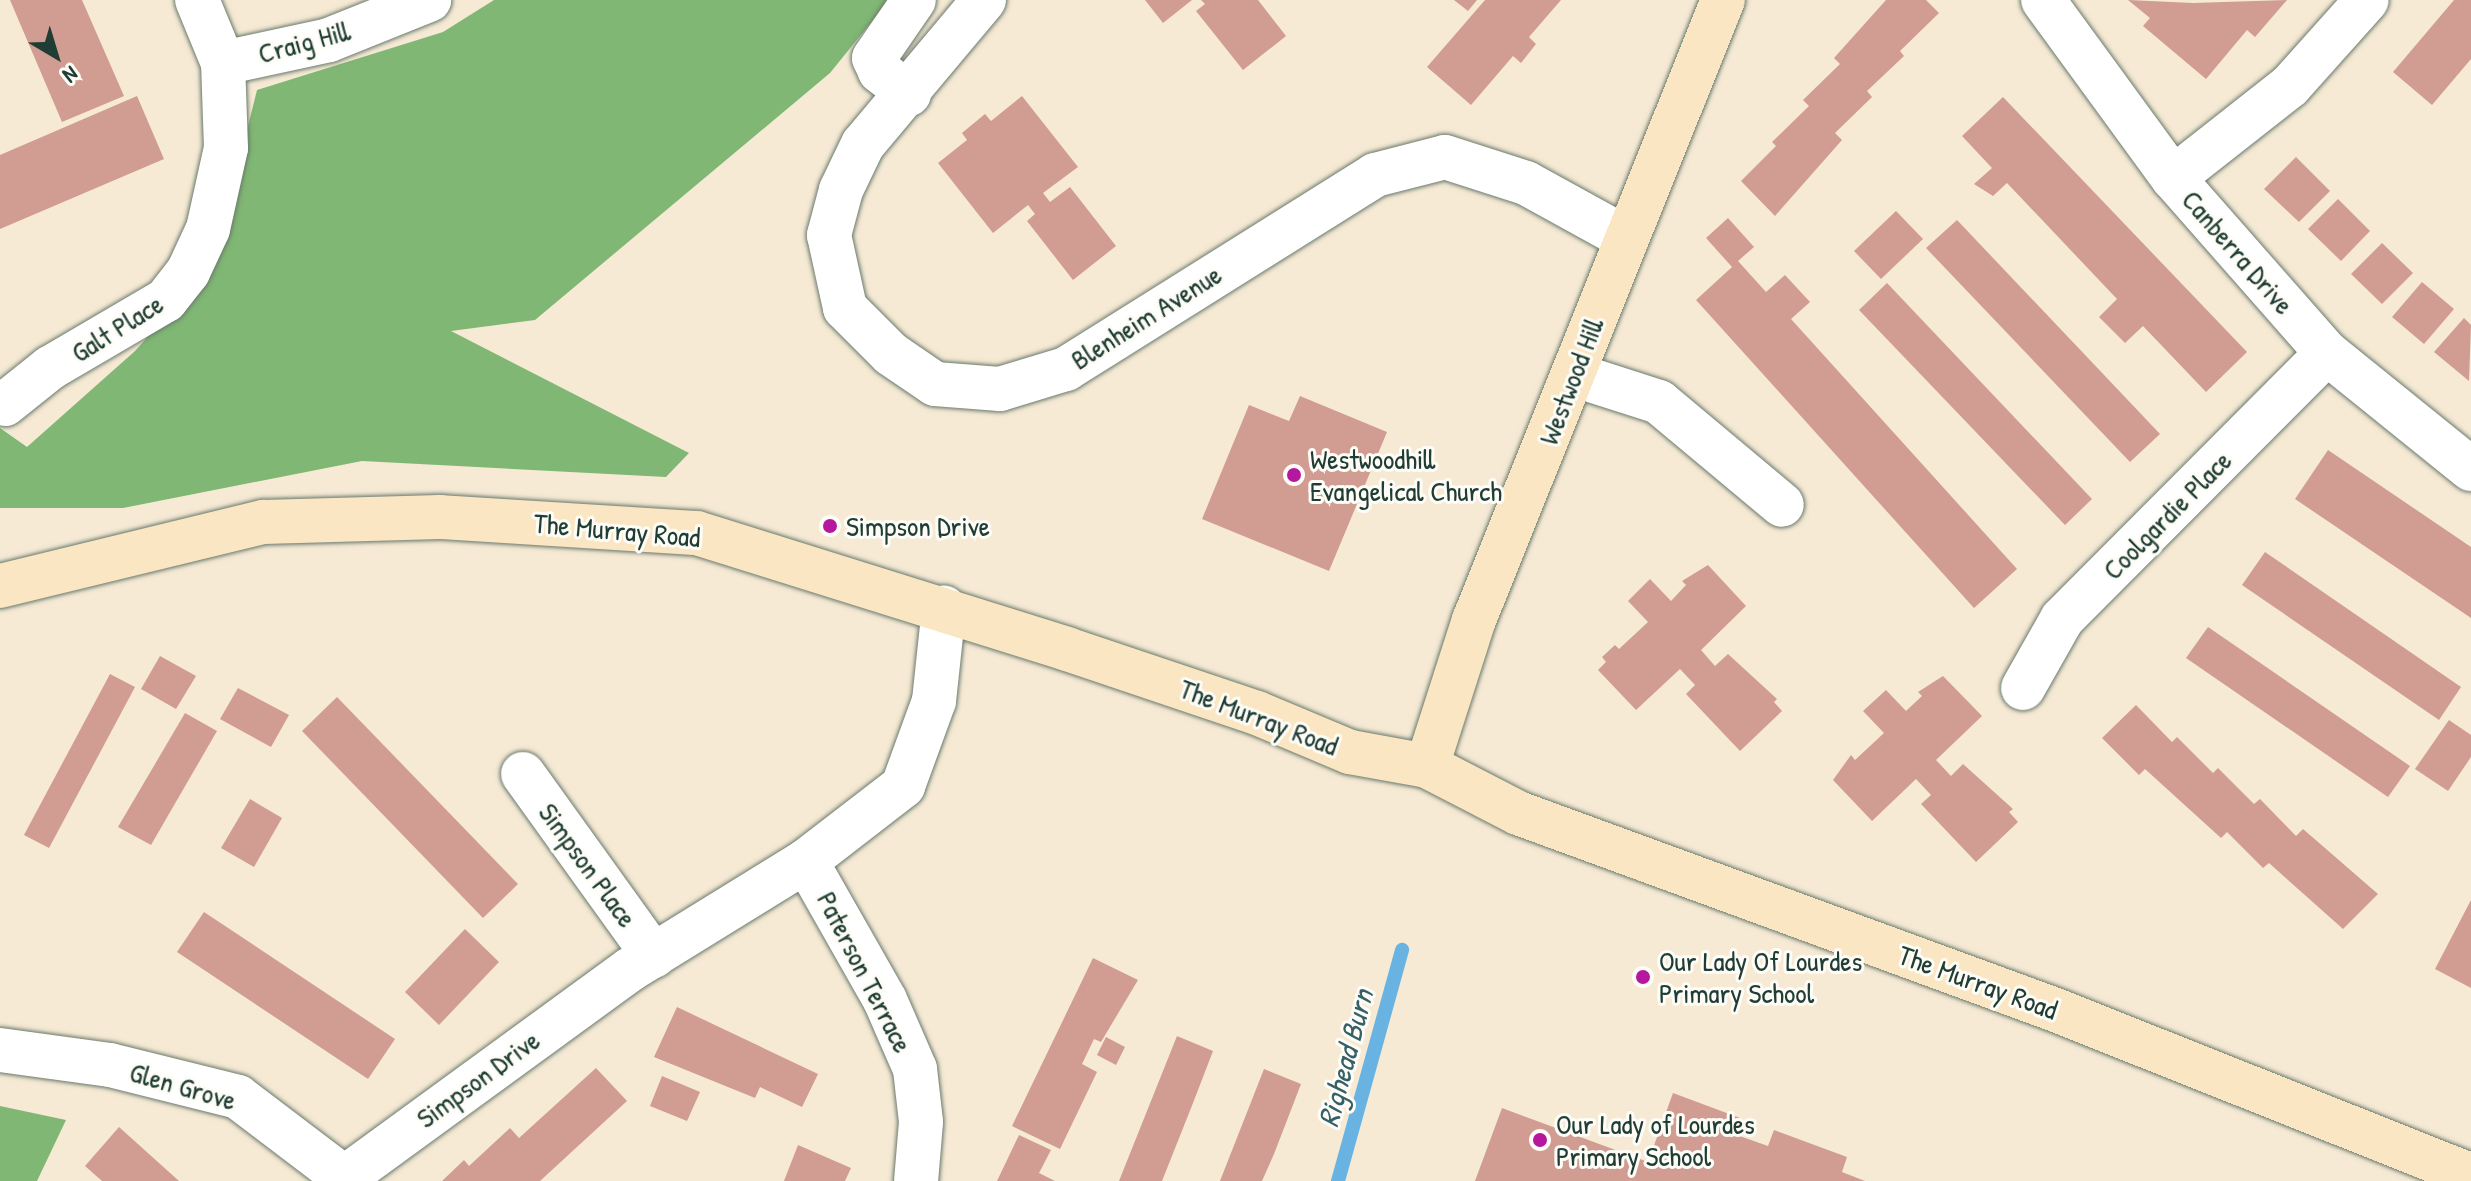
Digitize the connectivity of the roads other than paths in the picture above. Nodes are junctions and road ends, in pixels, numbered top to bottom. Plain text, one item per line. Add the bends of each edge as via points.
1 (197, 0) edge
2 (429, 0) edge
3 (914, 0) edge
4 (984, 0) edge
5 (1723, 0) edge
6 (2043, 0) edge
7 (2367, 0) edge
8 (223, 63) junction
9 (909, 94) junction
10 (2173, 178) junction
11 (1626, 238) junction
12 (2327, 353) junction
13 (1575, 375) junction
14 (5, 404) dead end
15 (2471, 469) edge
16 (1782, 505) dead end
17 (0, 586) edge
18 (944, 608) junction
19 (2023, 688) dead end
20 (1427, 766) junction
21 (523, 774) dead end
22 (806, 861) junction
23 (654, 956) junction
24 (0, 1050) edge
25 (2471, 1175) edge
26 (341, 1178) edge
27 (916, 1181) edge

1 - 8 street, Galt Place
2 - 8 street, Craig Hill via 329,40
3 - 9 street via 874,58 880,71
4 - 9 street, Blenheim Avenue
5 - 11 street, Westwood Hill
6 - 10 street, Canberra Drive
7 - 10 street via 2290,86
8 - 14 street, Galt Place via 226,148 208,229 188,272 166,300 50,368
9 - 11 street, Blenheim Avenue via 863,144 841,190 829,235 845,308 891,354 935,384 1000,389 1066,369 1375,175 1445,157 1526,183
10 - 12 street, Canberra Drive
11 - 13 street, Westwood Hill
12 - 15 street, Canberra Drive
12 - 19 street, Coolgardie Place via 2062,619
13 - 16 street via 1659,402
13 - 20 street, Westwood Hill via 1474,620
17 - 18 street, The Murray Road via 263,522 440,517 697,533
18 - 20 street, The Murray Road via 1257,713 1350,752
18 - 22 street, Simpson Drive via 934,701 903,786
20 - 25 street, The Murray Road via 1518,813 2053,1009
21 - 23 street, Simpson Place
22 - 23 street, Simpson Drive
22 - 27 street, Paterson Terrace via 885,1000 915,1069 921,1122
23 - 26 street, Simpson Drive
24 - 26 street, Glen Grove via 110,1065 238,1097

